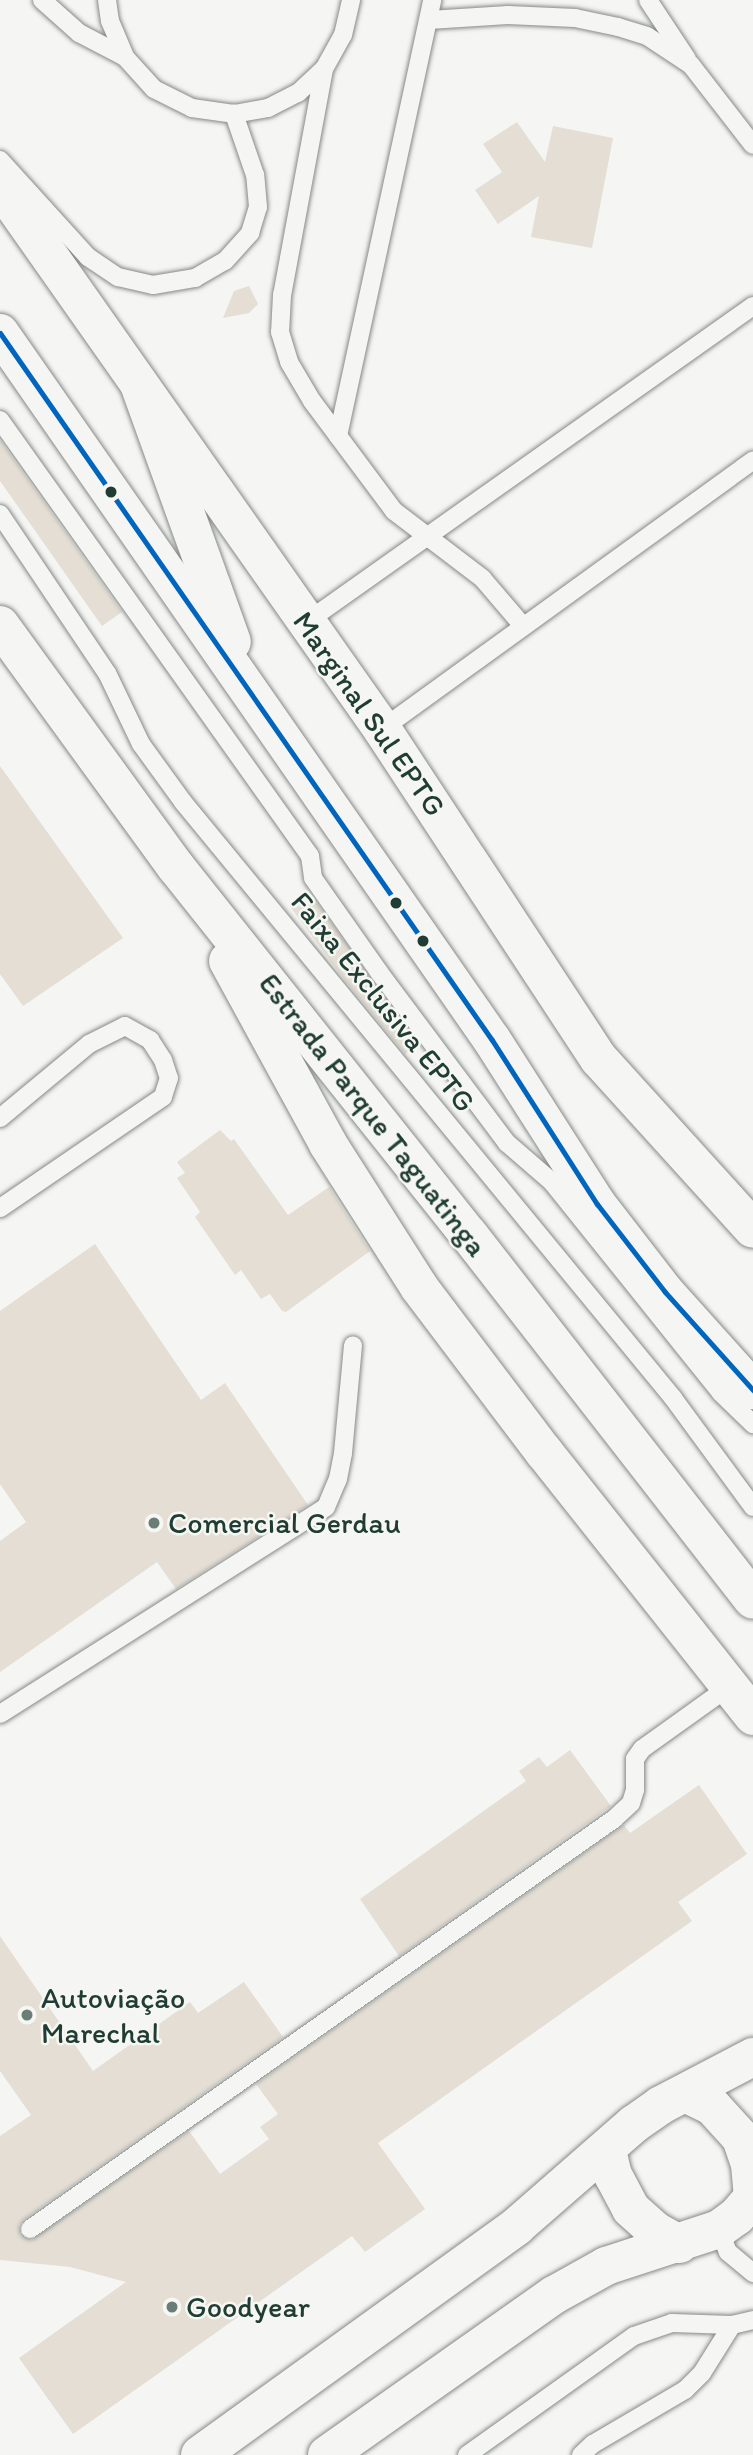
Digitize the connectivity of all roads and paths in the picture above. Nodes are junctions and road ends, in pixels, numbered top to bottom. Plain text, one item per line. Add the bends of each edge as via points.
1 (42, 0) edge
2 (107, 0) edge
3 (351, 0) edge
4 (432, 0) edge
5 (648, 0) edge
6 (429, 20) junction
7 (125, 57) junction
8 (691, 65) junction
9 (324, 69) junction
10 (233, 114) junction
11 (753, 145) edge
12 (0, 160) edge
13 (0, 186) edge
14 (753, 306) edge
15 (0, 333) edge
16 (139, 384) junction
17 (0, 420) edge
18 (338, 436) junction
19 (753, 460) edge
20 (0, 514) edge
21 (428, 539) junction
22 (305, 623) junction
23 (0, 625) edge
24 (523, 626) junction
25 (248, 687) junction
26 (382, 729) junction
27 (176, 867) junction
28 (0, 1118) edge
29 (0, 1208) edge
30 (753, 1230) edge
31 (353, 1345) dead end
32 (753, 1390) edge
33 (753, 1424) edge
34 (753, 1507) edge
35 (753, 1600) edge
36 (730, 1686) junction
37 (0, 1714) edge
38 (753, 1716) edge
39 (753, 2057) edge
40 (687, 2094) junction
41 (607, 2150) junction
42 (753, 2196) edge
43 (30, 2229) dead end
44 (719, 2229) junction
45 (679, 2244) junction
46 (753, 2273) edge
47 (753, 2320) edge
48 (732, 2325) junction
49 (200, 2455) edge
50 (327, 2455) edge
51 (467, 2455) edge
52 (581, 2455) edge

1 - 7 lane via 79,33
2 - 7 lane
3 - 9 lane via 344,35
4 - 6 lane
5 - 8 lane
6 - 8 lane via 508,15 575,18 646,36
6 - 18 lane
7 - 10 lane via 154,89 192,108
8 - 11 lane
9 - 10 lane via 268,108
9 - 18 lane via 292,236 280,332 289,362
10 - 12 lane via 255,175 258,207 250,233 225,261 195,278 153,285 118,277 88,257
13 - 16 main road, Marginal Sul EPTG
14 - 21 lane
15 - 25 main road
16 - 22 main road, Marginal Sul EPTG
16 - 25 main road
17 - 33 lane, Faixa Exclusiva EPTG via 310,856 313,878 507,1143 552,1182 721,1393
18 - 21 lane via 394,511
19 - 24 lane
20 - 34 lane, Faixa Exclusiva EPTG via 107,673 141,744 183,803 673,1398
21 - 22 lane
21 - 24 lane via 482,578
22 - 26 main road, Marginal Sul EPTG
23 - 27 main road, Estrada Parque Taguatinga
24 - 26 lane
25 - 32 main road via 492,1040 597,1204 665,1292
26 - 30 main road, Marginal Sul EPTG via 599,1059
27 - 35 main road, Estrada Parque Taguatinga
27 - 36 main road via 328,1144 419,1287
28 - 29 lane via 89,1044 125,1026 150,1040 169,1078 169,1088 153,1104
31 - 37 lane via 343,1454 326,1507
36 - 38 main road
36 - 43 lane via 642,1749 635,1759 631,1803 614,1819
39 - 40 main road
40 - 41 main road via 661,2105
40 - 42 main road via 712,2106 741,2138 750,2164
41 - 45 main road via 613,2175 631,2209 653,2230
41 - 49 main road via 517,2226
42 - 44 main road
44 - 45 main road
44 - 46 lane via 728,2252
45 - 50 main road via 606,2266 554,2295
47 - 48 lane
48 - 51 lane via 671,2323 634,2336
48 - 52 lane via 702,2373 685,2390

